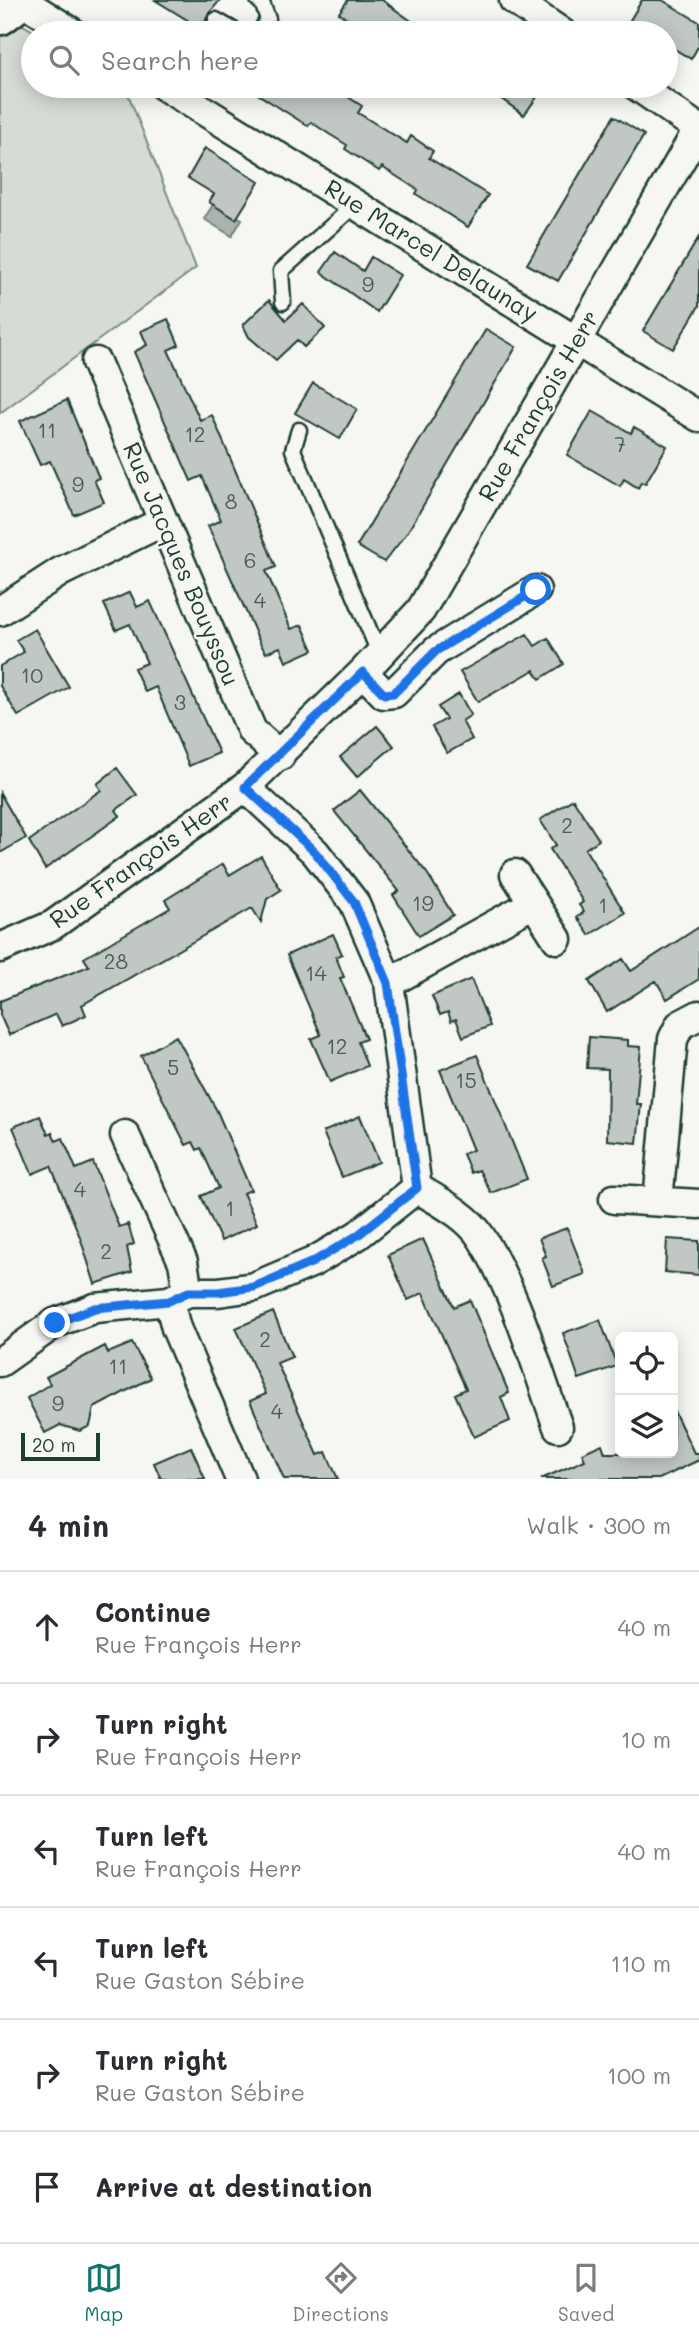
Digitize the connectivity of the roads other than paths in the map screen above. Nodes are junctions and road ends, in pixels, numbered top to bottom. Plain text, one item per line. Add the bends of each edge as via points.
1 (21, 0) edge
2 (258, 0) edge
3 (514, 0) edge
4 (0, 15) edge
5 (54, 21) edge
6 (267, 21) edge
7 (545, 21) edge
8 (184, 98) edge
9 (654, 98) edge
10 (699, 129) edge
11 (356, 204) junction
12 (282, 302) dead end
13 (576, 342) junction
14 (96, 362) dead end
15 (699, 418) edge
16 (299, 430) dead end
17 (162, 522) junction
18 (536, 590) dead end
19 (0, 611) edge
20 (371, 663) junction
21 (280, 756) junction
22 (245, 787) junction
23 (515, 874) dead end
24 (532, 904) junction
25 (556, 939) dead end
26 (0, 948) edge
27 (388, 983) junction
28 (699, 1015) edge
29 (125, 1135) dead end
30 (417, 1188) junction
31 (614, 1199) dead end
32 (659, 1201) junction
33 (699, 1204) edge
34 (179, 1297) junction
35 (0, 1362) edge
36 (558, 1427) dead end
37 (240, 1479) edge

1 - 4 street
1 - 5 street
2 - 6 lane
3 - 7 street
8 - 11 street, Rue Marcel Delaunay
9 - 10 street
10 - 13 street, Rue François Herr
11 - 12 lane via 281,271
11 - 13 street, Rue Marcel Delaunay
13 - 15 street, Rue Marcel Delaunay
13 - 20 street, Rue François Herr via 421,610
14 - 17 street, Rue Jacques Bouyssou
16 - 20 lane via 293,450
17 - 19 street via 60,572
17 - 21 street, Rue Jacques Bouyssou via 252,731
18 - 20 street via 436,651 394,693 384,694
20 - 21 street, Rue François Herr
21 - 22 street, Rue François Herr
22 - 26 street, Rue François Herr via 53,925
22 - 27 street via 315,852 354,902
23 - 24 street
24 - 25 street
24 - 27 street
27 - 30 street
28 - 32 street via 680,1025 673,1039
29 - 34 street via 183,1262
30 - 34 street via 358,1235 313,1262 254,1287
30 - 36 street via 480,1235 514,1305
31 - 32 street
32 - 33 street
34 - 35 street via 95,1308 55,1323
34 - 37 street via 176,1328

